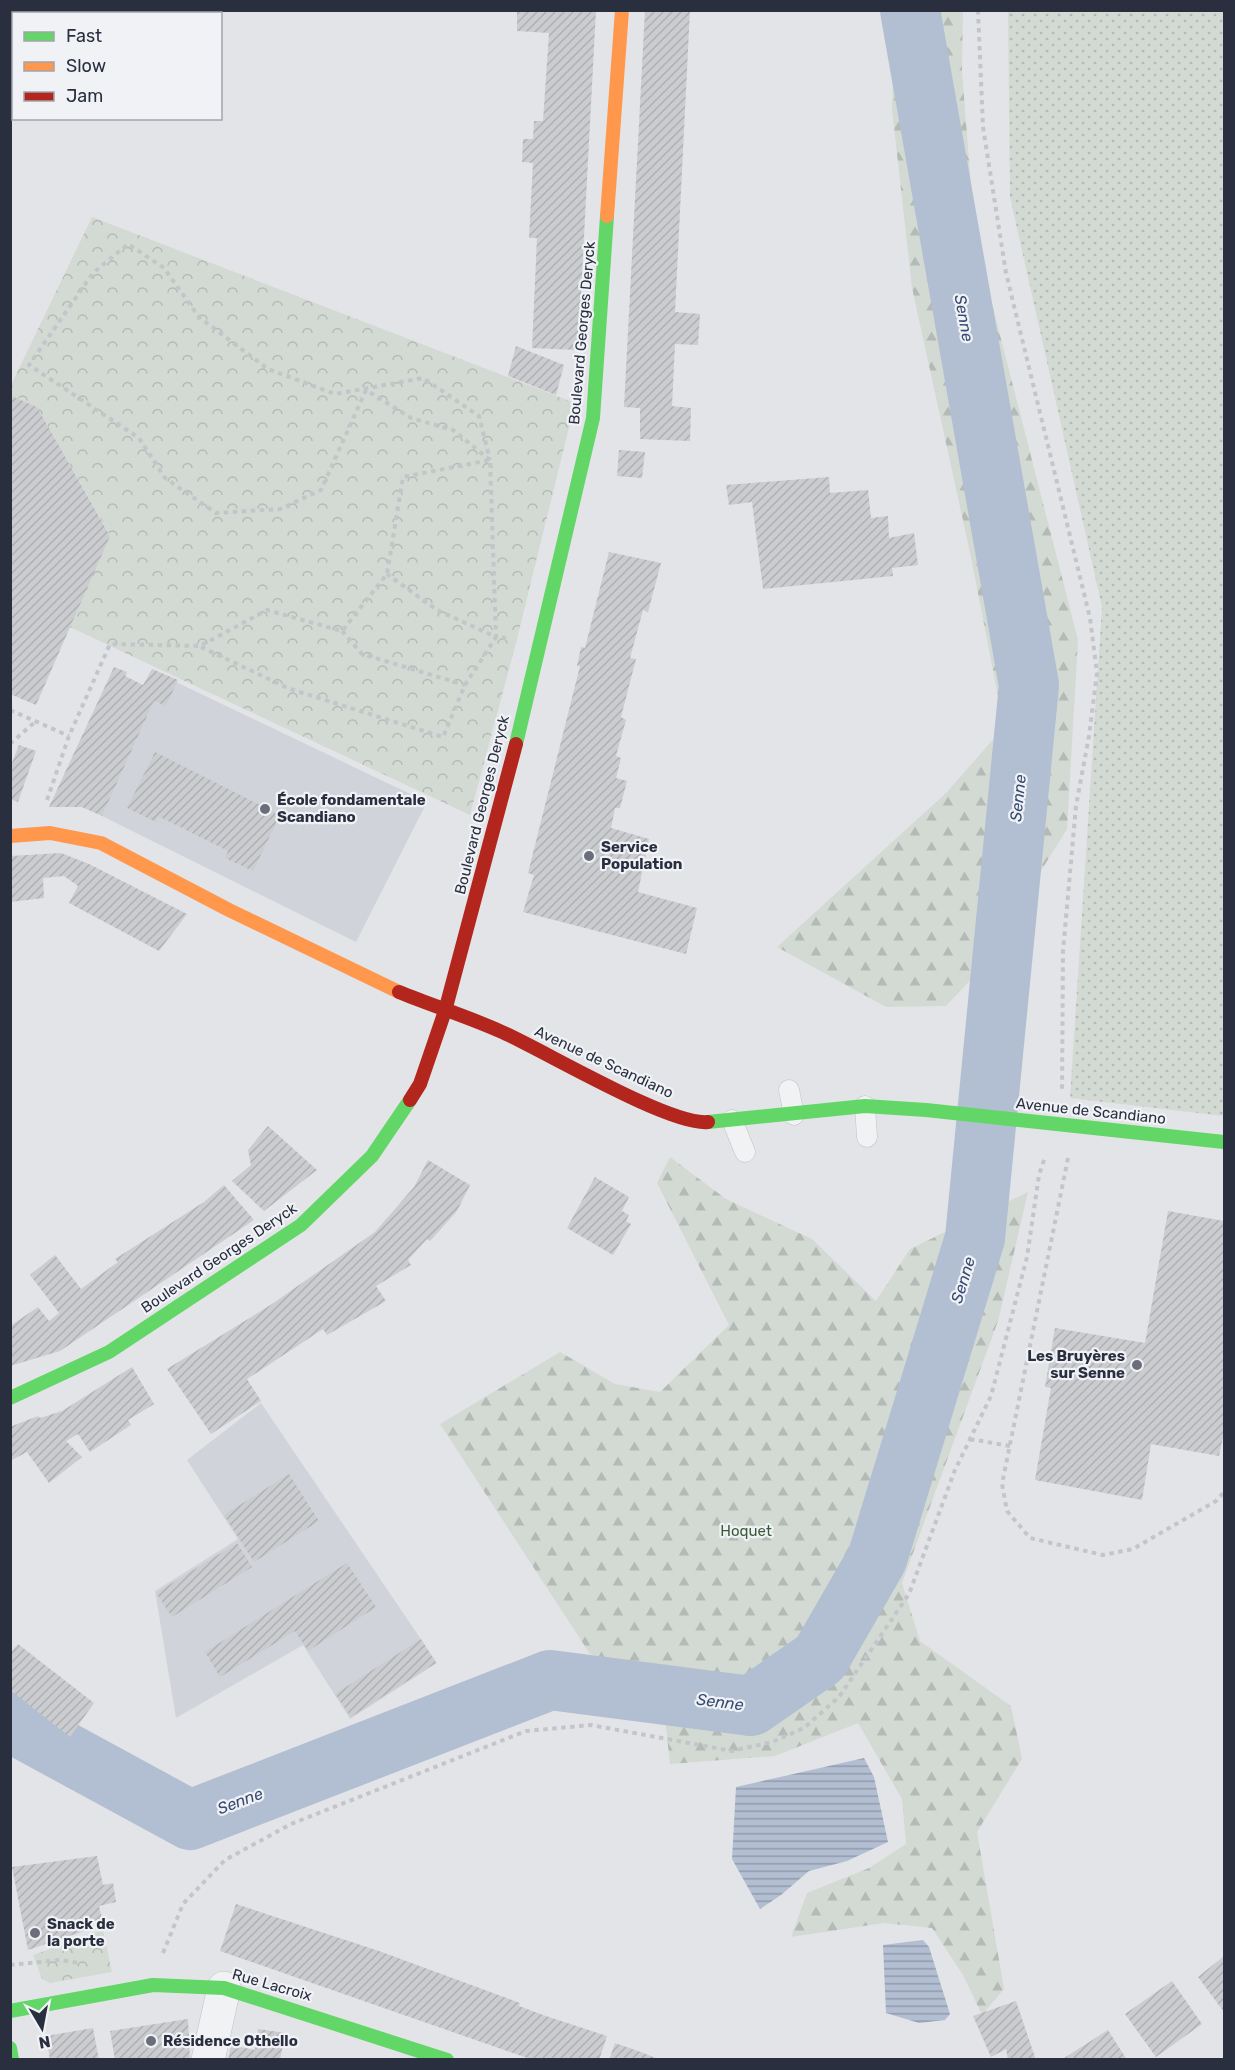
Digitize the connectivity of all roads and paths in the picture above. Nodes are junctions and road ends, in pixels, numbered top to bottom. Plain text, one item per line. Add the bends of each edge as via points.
1 (622, 10) edge
2 (978, 10) edge
3 (366, 390) junction
4 (490, 460) junction
5 (387, 574) junction
6 (342, 631) junction
7 (495, 637) junction
8 (539, 641) junction
9 (200, 646) junction
10 (465, 686) junction
11 (10, 710) edge
12 (36, 721) junction
13 (69, 736) junction
14 (10, 744) edge
15 (36, 833) junction
16 (10, 836) edge
17 (445, 1011) junction
18 (789, 1090) dead end
19 (865, 1106) junction
20 (794, 1115) junction
21 (732, 1120) junction
22 (1053, 1123) junction
23 (1074, 1125) junction
24 (867, 1137) dead end
25 (1224, 1142) edge
26 (744, 1152) dead end
27 (10, 1398) edge
28 (970, 1439) junction
29 (1010, 1446) junction
30 (1224, 1492) edge
31 (153, 1985) junction
32 (224, 1988) junction
33 (10, 2011) edge
34 (10, 2048) edge
35 (12, 2060) edge
36 (208, 2060) edge
37 (447, 2060) edge

1 - 8 street, Boulevard Georges Deryck via 593,418
2 - 22 path via 983,128 1006,273 1090,618 1097,673 1076,806 1063,951 1063,1086
3 - 3 path via 335,394 268,369 199,317 164,268 128,244 93,273 29,365 139,438 165,478 216,513 279,509 321,490
3 - 4 path via 411,418 453,430
3 - 4 path via 423,378 479,416
4 - 5 path via 402,477
4 - 7 path
5 - 6 path
5 - 7 path via 437,610
6 - 9 path via 267,610
6 - 10 path via 362,654
7 - 8 path
7 - 10 path
8 - 17 street, Boulevard Georges Deryck
9 - 10 path via 290,689 443,737
9 - 13 path via 110,644
11 - 12 path
12 - 13 path
12 - 14 path
13 - 15 path
15 - 16 street, Avenue de Scandiano
15 - 17 street, Avenue de Scandiano via 101,843 288,939
17 - 21 street, Avenue de Scandiano via 502,1032 647,1104 699,1123
17 - 27 street, Boulevard Georges Deryck via 420,1084 372,1156 301,1225 109,1352
18 - 20 lane
19 - 20 street, Avenue de Scandiano
19 - 22 street, Avenue de Scandiano
19 - 24 lane
20 - 21 street, Avenue de Scandiano
21 - 26 lane
22 - 23 street, Avenue de Scandiano
22 - 28 path via 1039,1175 1027,1257 991,1396
23 - 25 street, Avenue de Scandiano
23 - 29 path
28 - 29 path
28 - 31 path via 909,1594 839,1697 804,1728 772,1742 732,1750 591,1725 526,1731 390,1783 291,1824 225,1860 183,1904
29 - 30 path via 1002,1484 1007,1511 1030,1538 1103,1555 1133,1549 1216,1501
31 - 32 street, Rue Lacroix
31 - 33 street, Rue Lacroix
32 - 36 street
32 - 37 street, Rue Lacroix
34 - 35 street

